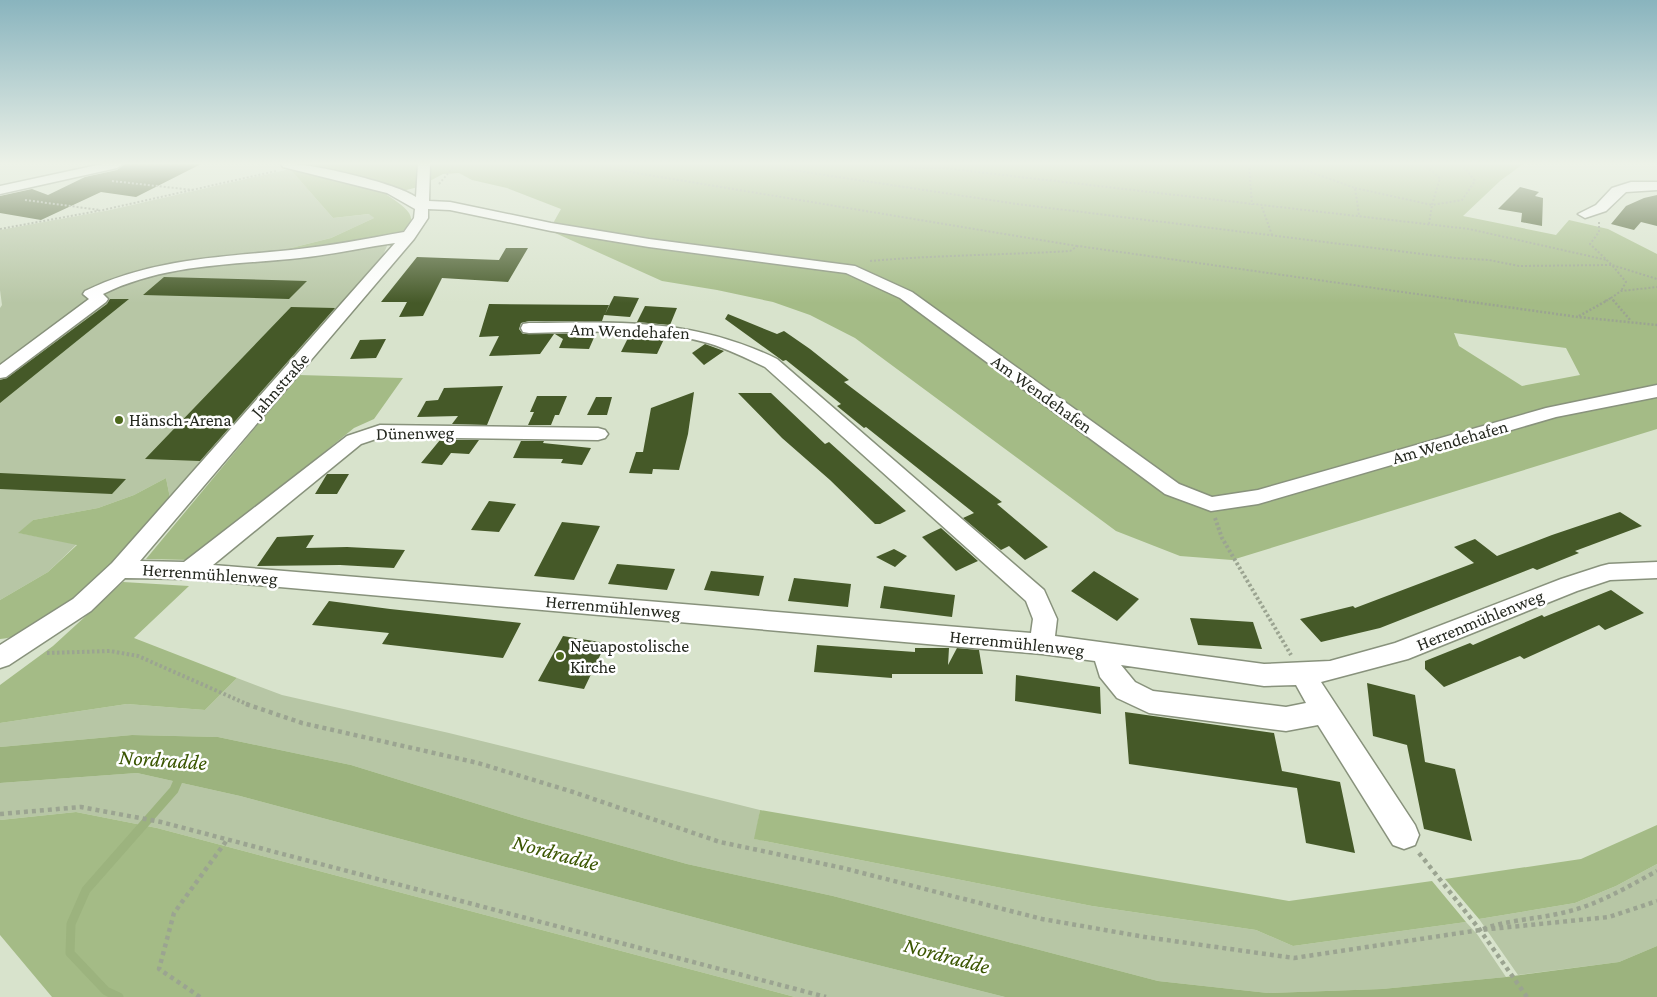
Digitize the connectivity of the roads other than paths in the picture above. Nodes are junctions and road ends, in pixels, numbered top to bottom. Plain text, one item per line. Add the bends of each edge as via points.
1 (422, 211) edge
2 (472, 211) edge
3 (1599, 211) edge
4 (1585, 214) dead end
5 (410, 236) junction
6 (529, 328) dead end
7 (0, 373) edge
8 (1657, 391) edge
9 (598, 434) dead end
10 (120, 569) junction
11 (1657, 570) edge
12 (189, 571) junction
13 (1042, 644) junction
14 (1106, 653) junction
15 (1, 657) edge
16 (1303, 674) junction
17 (1320, 704) junction
18 (1404, 835) road end

1 - 5 street, Jahnstraße
2 - 8 street, Am Wendehafen via 640,241 842,267 878,280 906,295 1172,489 1211,504 1258,497 1553,412
3 - 4 street
5 - 7 street via 274,256 201,262 116,282 91,294 100,299
5 - 10 street, Jahnstraße
6 - 13 street, Am Wendehafen via 646,328 692,333 746,348 771,363 1036,596 1045,619
9 - 12 street, Dünenweg via 380,431 365,435 354,440
10 - 12 street, Herrenmühlenweg
10 - 15 street, Jahnstraße via 82,604
11 - 16 street, Herrenmühlenweg via 1609,572 1398,652 1330,671
12 - 13 street, Herrenmühlenweg
13 - 14 street, Herrenmühlenweg
14 - 16 street, Herrenmühlenweg via 1264,675
14 - 17 street, Herrenmühlenweg via 1109,670 1126,690 1149,702 1286,719 1313,715
16 - 17 street
17 - 18 street

